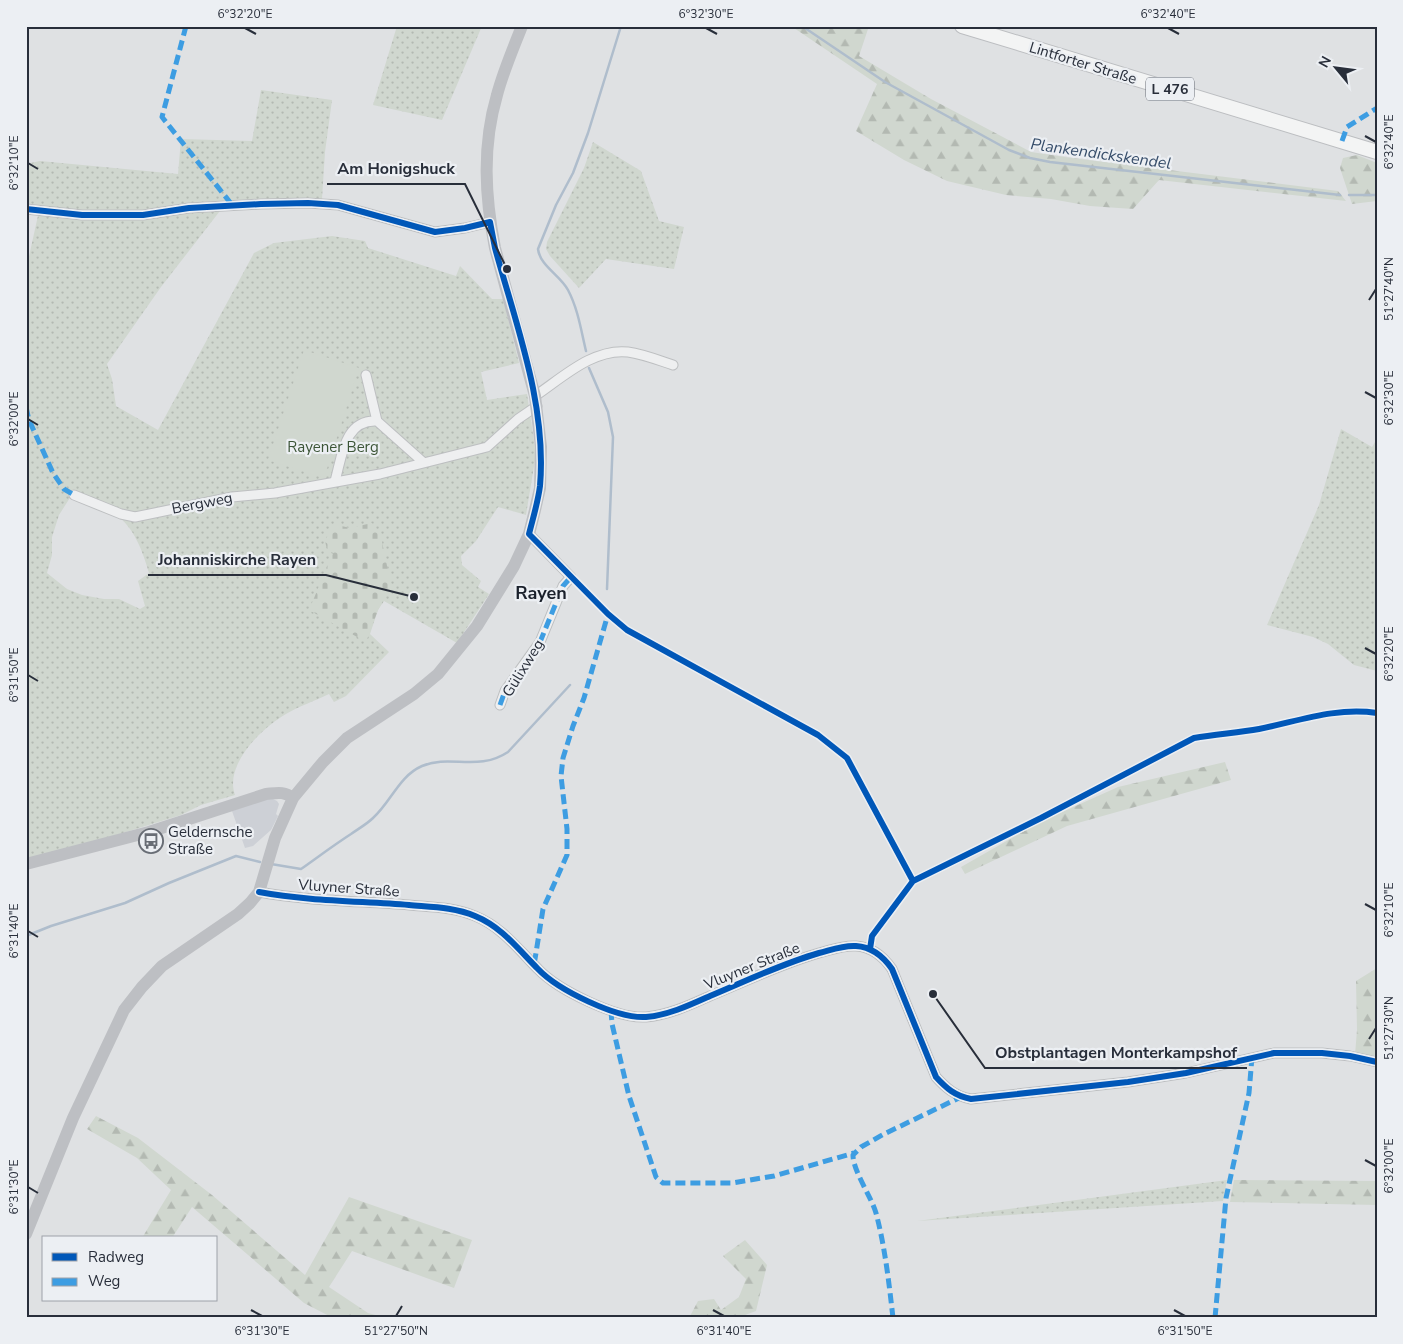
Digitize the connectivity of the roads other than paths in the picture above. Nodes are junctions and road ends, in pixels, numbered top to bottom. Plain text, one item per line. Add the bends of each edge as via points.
1 (522, 26) edge
2 (962, 26) edge
3 (1377, 152) edge
4 (26, 209) edge
5 (490, 222) junction
6 (672, 364) dead end
7 (366, 375) dead end
8 (536, 401) junction
9 (377, 421) junction
10 (423, 462) junction
11 (335, 481) junction
12 (74, 495) dead end
13 (529, 534) junction
14 (500, 706) dead end
15 (293, 798) junction
16 (26, 864) edge
17 (258, 892) junction
18 (1377, 1062) edge
19 (26, 1234) edge

1 - 5 main road via 496,96 488,138 486,177
2 - 3 main road, Lintforter Straße / L 476
4 - 5 street via 82,215 143,215 189,208 326,203 435,232
5 - 8 main road
6 - 8 street via 627,352 605,354 583,364
7 - 9 street
8 - 10 street, Bergweg via 487,448
8 - 13 main road via 541,447 540,488
9 - 10 street
9 - 11 street via 370,420 354,427 348,434
10 - 11 street, Bergweg via 380,474
11 - 12 street, Bergweg via 135,517
13 - 14 street, Gülixweg via 571,577 563,586 540,642 505,691
13 - 15 main road via 514,566 477,626 438,674 414,694 347,738 322,762
15 - 16 main road via 281,792 266,794 116,841
15 - 17 main road via 275,838
17 - 18 street, Vluyner Straße via 458,910 496,927 551,981 590,1002 633,1017 675,1012 802,958 845,946 870,949 880,954 892,969 936,1077 944,1086 970,1099 1128,1082 1186,1073 1274,1052 1322,1053
17 - 19 main road via 238,914 162,966 124,1010 76,1110

